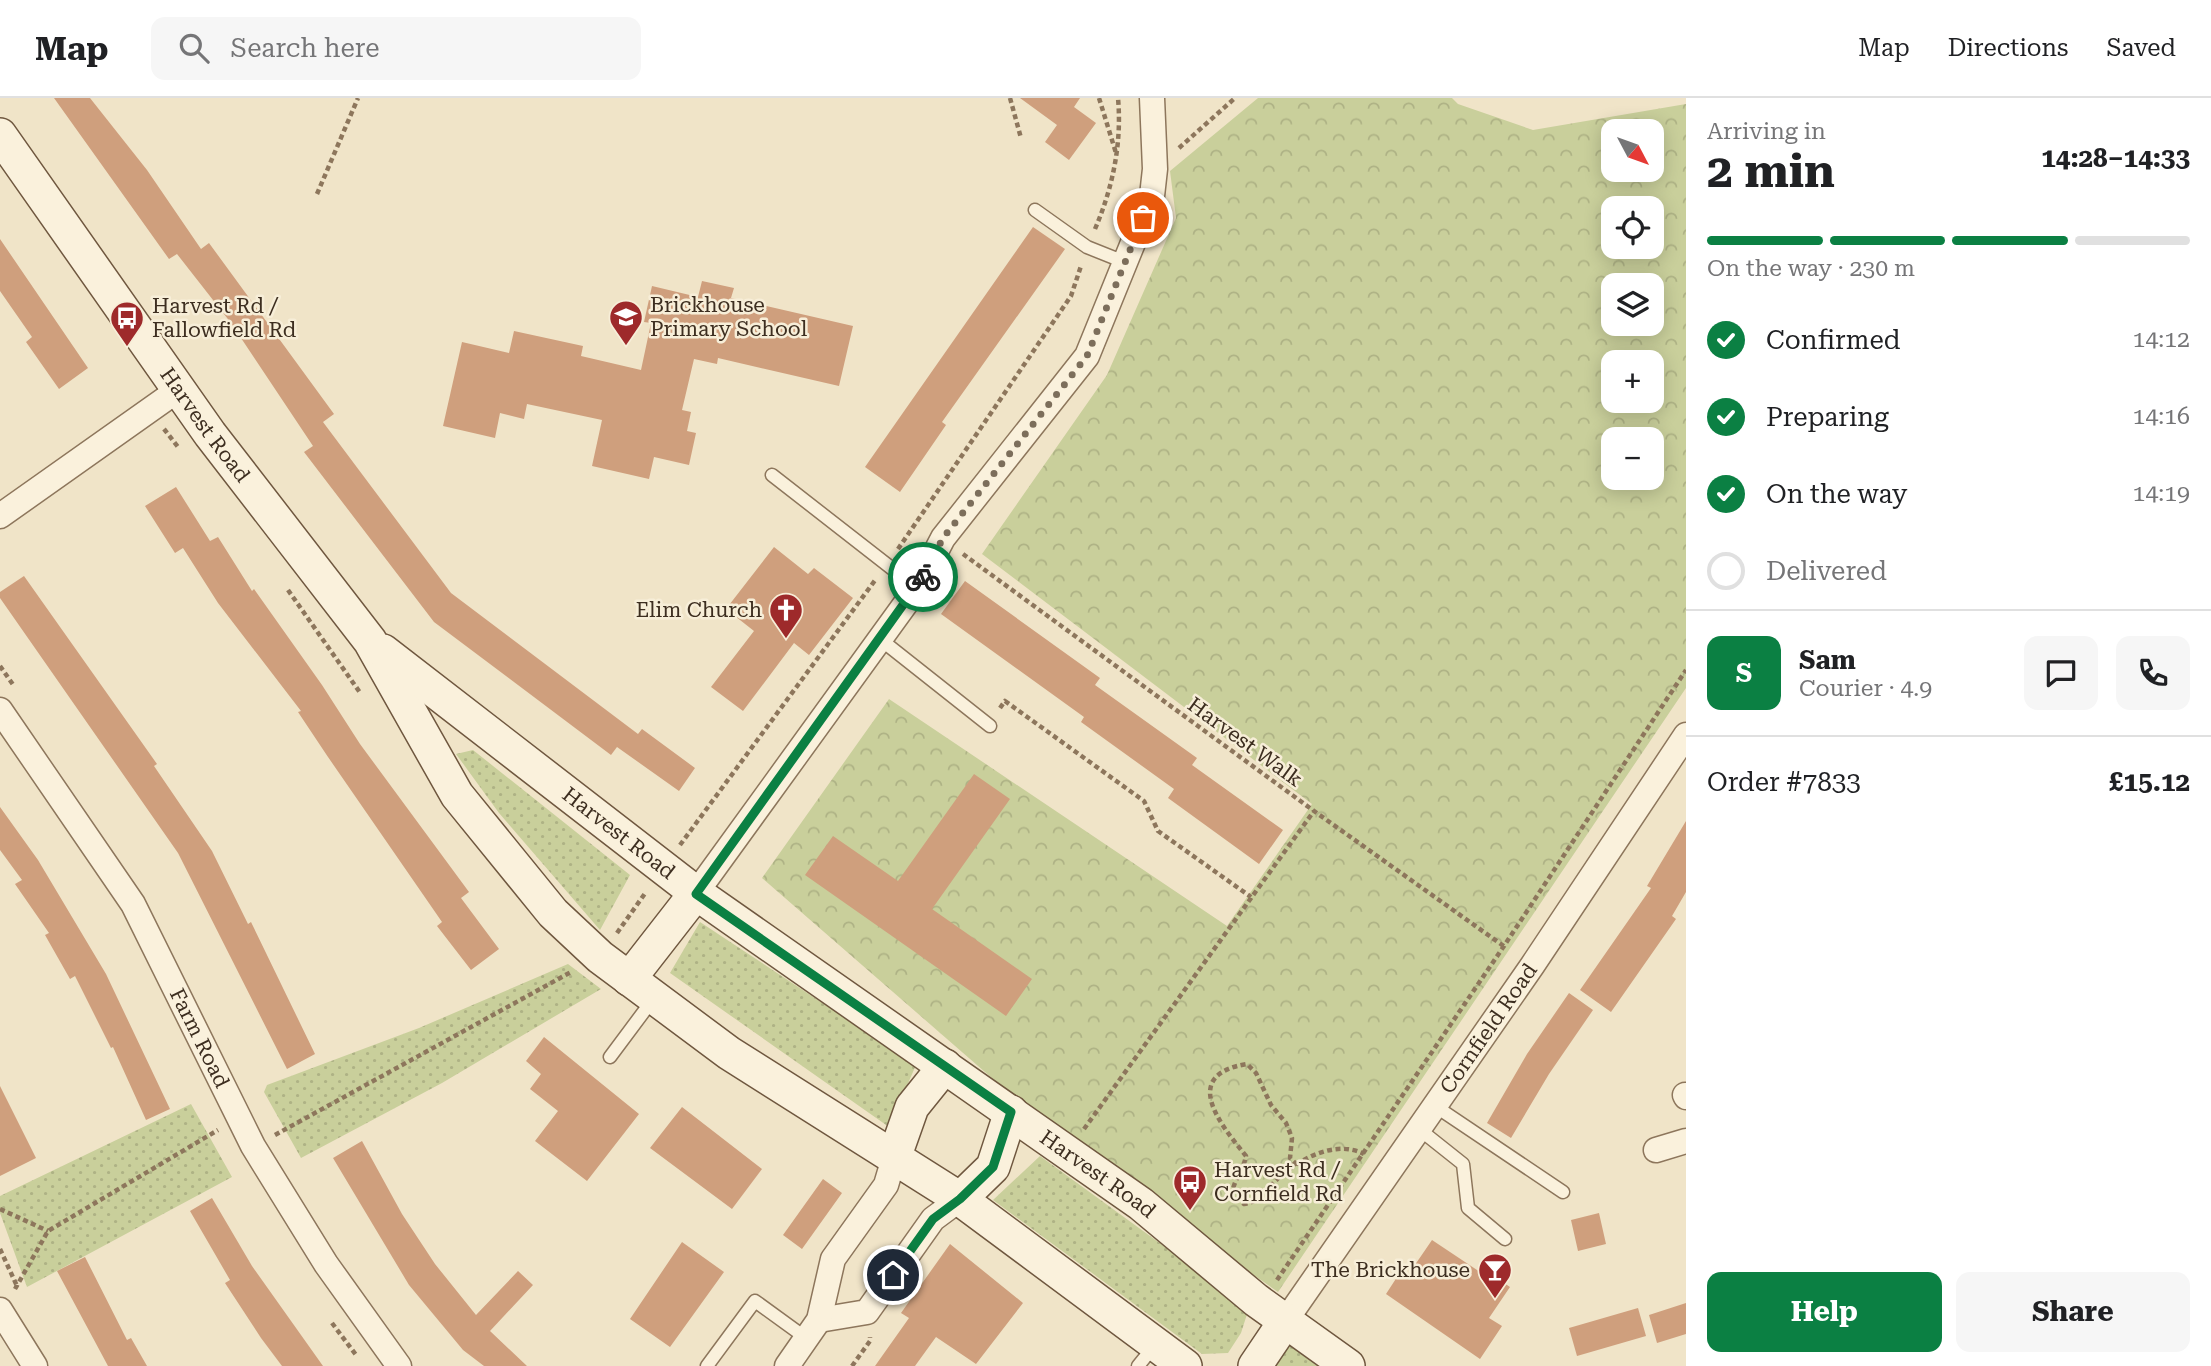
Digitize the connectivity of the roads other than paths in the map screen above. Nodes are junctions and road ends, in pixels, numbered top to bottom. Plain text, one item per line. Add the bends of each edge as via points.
1 (1152, 98) edge
2 (0, 135) edge
3 (1035, 210) dead end
4 (1127, 263) junction
5 (178, 390) junction
6 (772, 475) dead end
7 (0, 516) edge
8 (917, 588) junction
9 (880, 639) junction
10 (370, 641) junction
11 (0, 710) edge
12 (990, 726) road end
13 (1686, 734) edge
14 (696, 894) junction
15 (642, 989) junction
16 (610, 1057) dead end
17 (945, 1066) junction
18 (1435, 1106) junction
19 (1011, 1112) junction
20 (1419, 1129) junction
21 (1686, 1141) edge
22 (1656, 1150) dead end
23 (894, 1158) junction
24 (1563, 1192) dead end
25 (960, 1199) junction
26 (1505, 1239) dead end
27 (1, 1311) edge
28 (1286, 1320) junction
29 (812, 1329) junction
30 (1146, 1355) edge
31 (35, 1366) edge
32 (399, 1366) edge
33 (707, 1366) edge
34 (787, 1366) edge
35 (1185, 1366) edge
36 (1255, 1366) edge
37 (1348, 1366) edge

1 - 4 street via 1152,196
2 - 5 street, Harvest Road
3 - 4 lane via 1087,247
4 - 8 street via 1087,356 943,538
5 - 7 street
5 - 10 street, Harvest Road
6 - 8 lane
8 - 9 street
9 - 12 lane
9 - 14 street
10 - 14 street, Harvest Road
10 - 15 street, Harvest Road via 457,795 553,913
11 - 32 street, Farm Road via 133,904 253,1146 326,1264
13 - 18 street, Cornfield Road
14 - 15 street
14 - 17 street, Harvest Road
15 - 16 lane
15 - 23 street, Harvest Road via 729,1054
17 - 19 street, Harvest Road
17 - 23 street via 912,1107
18 - 20 street, Cornfield Road
18 - 24 lane
19 - 25 street via 993,1167
19 - 28 street, Harvest Road via 1140,1205
20 - 26 lane via 1463,1164 1468,1208
20 - 28 street, Cornfield Road
21 - 22 street
23 - 25 street, Harvest Road
23 - 29 street via 886,1185 832,1259
25 - 29 street via 933,1219 867,1312
25 - 30 street, Harvest Road
27 - 31 street
28 - 36 street
28 - 37 street, Harvest Road
29 - 33 lane via 755,1301
29 - 34 street
30 - 35 street, Harvest Road

